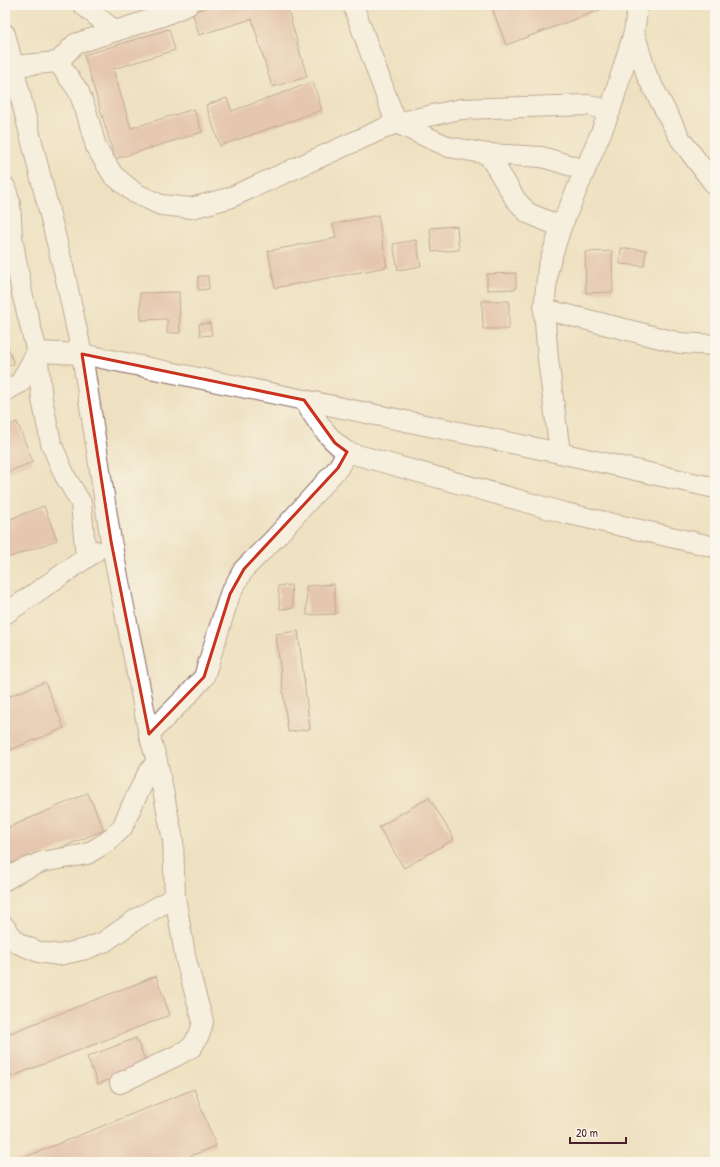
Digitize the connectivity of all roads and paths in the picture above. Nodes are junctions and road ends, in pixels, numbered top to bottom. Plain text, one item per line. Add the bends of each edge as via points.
1 (83, 5) edge
2 (188, 5) edge
3 (353, 5) edge
4 (638, 5) edge
5 (115, 31) junction
6 (634, 32) junction
7 (5, 34) edge
8 (58, 62) junction
9 (9, 67) edge
10 (610, 111) junction
11 (396, 123) junction
12 (488, 154) junction
13 (585, 170) junction
14 (715, 185) edge
15 (5, 187) edge
16 (561, 227) junction
17 (544, 309) junction
18 (715, 345) edge
19 (38, 352) junction
20 (82, 354) junction
21 (5, 391) edge
22 (304, 400) junction
23 (347, 452) junction
24 (560, 453) junction
25 (102, 483) junction
26 (715, 488) edge
27 (81, 503) junction
28 (111, 541) junction
29 (715, 547) edge
30 (86, 558) junction
31 (5, 614) edge
32 (149, 734) junction
33 (157, 761) junction
34 (5, 880) edge
35 (175, 897) junction
36 (5, 927) edge
37 (120, 1083) dead end

1 - 5 street
2 - 5 street
3 - 11 street
4 - 6 street
5 - 8 street via 75,44
6 - 10 street
6 - 14 street via 647,76 681,140
7 - 9 street
8 - 9 street
8 - 11 street via 79,92 96,147 113,175 135,193 161,205 191,208 229,198
9 - 20 street via 66,275
10 - 11 street via 588,105 461,109
10 - 13 street
11 - 12 street via 449,147
12 - 13 street via 542,157
12 - 16 street via 506,185 528,213
13 - 16 street
15 - 19 street via 10,203 12,237 22,293
16 - 17 street via 548,268
17 - 18 street via 680,343
17 - 24 street
19 - 20 street
19 - 21 street via 20,383
19 - 27 street via 42,400 51,443 65,476
20 - 22 street
20 - 25 street
22 - 23 street via 335,443
22 - 24 street
23 - 29 street via 565,513
23 - 32 street via 338,468 244,569 230,594 204,677
24 - 26 street
25 - 27 street
25 - 28 street
27 - 30 street
28 - 30 street
28 - 32 street
30 - 31 street
32 - 33 street
33 - 34 street via 147,775 122,828 108,842 87,854 42,862
33 - 35 street via 173,840
35 - 36 street via 138,918 104,942 59,955 39,952 17,943
35 - 37 street via 186,960 203,1022 200,1033 192,1047

